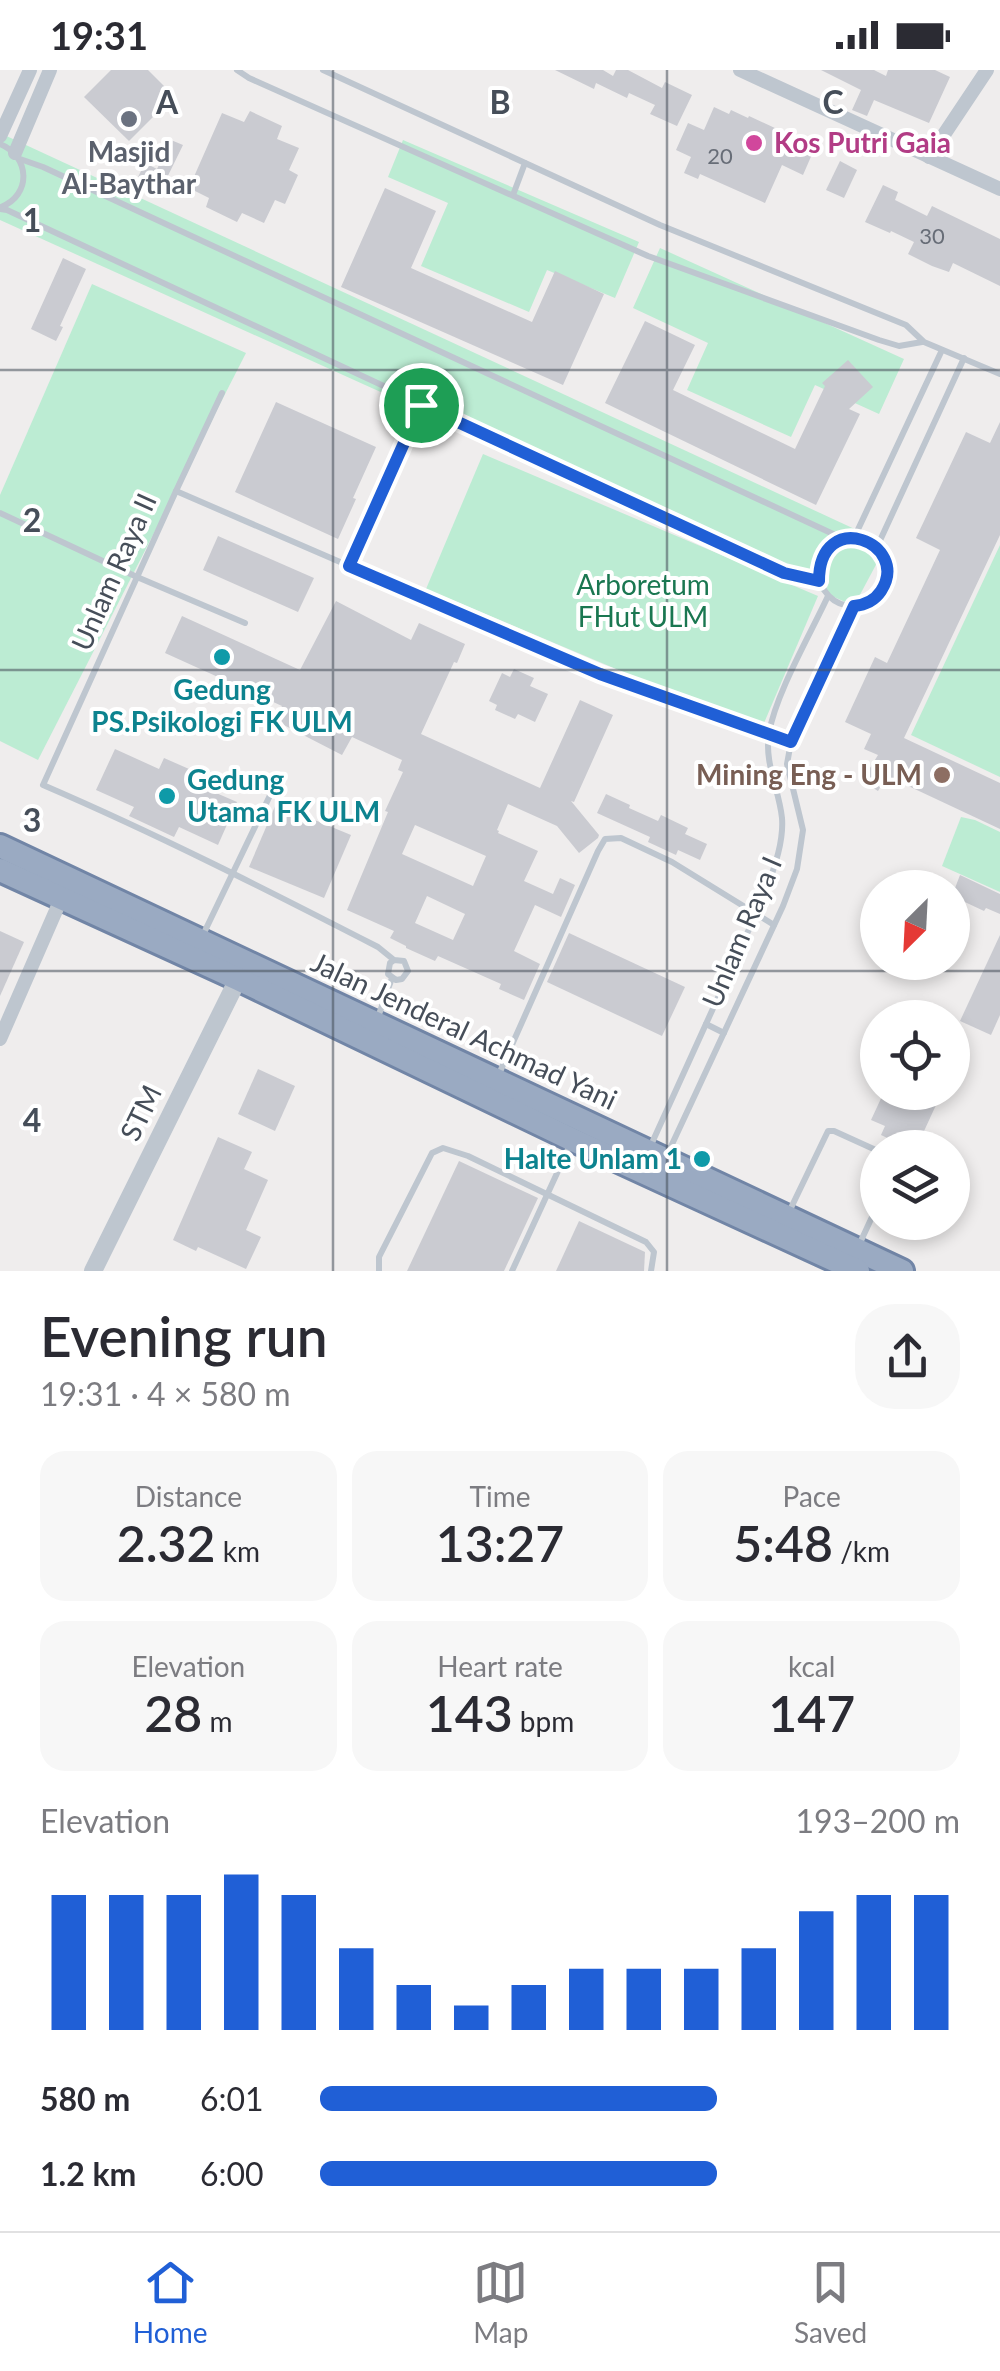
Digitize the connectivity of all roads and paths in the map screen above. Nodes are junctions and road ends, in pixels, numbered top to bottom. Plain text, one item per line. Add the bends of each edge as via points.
1 (30, 70) edge
2 (50, 70) edge
3 (236, 70) edge
4 (323, 70) edge
5 (740, 70) edge
6 (987, 70) edge
7 (0, 136) edge
8 (0, 144) edge
9 (17, 156) junction
10 (930, 156) junction
11 (526, 163) junction
12 (1000, 189) edge
13 (513, 195) junction
14 (0, 209) edge
15 (924, 342) junction
16 (942, 350) junction
17 (964, 358) junction
18 (1000, 374) edge
19 (222, 393) dead end
20 (421, 405) junction
21 (176, 491) junction
22 (0, 512) edge
23 (844, 538) junction
24 (854, 538) junction
25 (877, 547) junction
26 (349, 566) junction
27 (137, 577) junction
28 (819, 581) junction
29 (828, 596) junction
30 (854, 606) junction
31 (244, 623) dead end
32 (769, 735) junction
33 (791, 742) junction
34 (274, 785) dead end
35 (0, 846) edge
36 (13, 868) edge
37 (232, 872) junction
38 (79, 899) junction
39 (757, 914) junction
40 (774, 926) junction
41 (200, 941) junction
42 (394, 960) junction
43 (238, 978) junction
44 (392, 978) junction
45 (376, 1023) junction
46 (706, 1024) junction
47 (724, 1033) junction
48 (0, 1039) edge
49 (497, 1080) junction
50 (573, 1140) junction
51 (860, 1143) edge
52 (657, 1155) junction
53 (546, 1195) junction
54 (786, 1217) junction
55 (857, 1261) edge
56 (93, 1271) edge
57 (379, 1271) edge
58 (512, 1271) edge
59 (651, 1271) edge
60 (902, 1271) edge

1 - 7 street
2 - 9 street
3 - 13 lane
4 - 11 lane
5 - 10 street
6 - 10 street
8 - 9 lane
9 - 14 lane via 24,184
9 - 23 lane
10 - 12 street
11 - 13 lane
11 - 15 lane via 906,325
13 - 15 lane via 648,256 879,340 899,346
14 - 20 lane
15 - 16 lane
16 - 17 lane
16 - 24 lane
17 - 18 lane
17 - 25 lane
19 - 21 lane
20 - 26 lane
20 - 28 lane via 784,573
21 - 26 lane, Unlam Raya II
21 - 27 lane, Unlam Raya II
22 - 27 lane
23 - 24 lane
23 - 28 lane via 819,563
24 - 25 lane
25 - 30 lane via 887,581 878,596
26 - 32 lane, Unlam Raya II via 600,674
27 - 31 lane
27 - 37 lane, Unlam Raya II via 42,785
28 - 29 lane
29 - 30 lane
29 - 32 lane, Unlam Raya I
30 - 33 lane, Unlam Raya I
32 - 33 lane, Unlam Raya II
32 - 39 lane, Unlam Raya I via 782,821
33 - 40 lane, Unlam Raya I via 787,764 803,830
34 - 37 lane
35 - 36 highway, Jalan Jenderal Achmad Yani
36 - 38 highway, Jalan Jenderal Achmad Yani
36 - 38 highway, Jalan Jenderal Achmad Yani
37 - 41 lane
37 - 42 lane
38 - 41 highway, Jalan Jenderal Achmad Yani
38 - 43 highway, Jalan Jenderal Achmad Yani
38 - 48 street
39 - 40 lane
39 - 46 lane, Unlam Raya I
39 - 49 lane via 672,862 621,838 605,839
40 - 47 lane, Unlam Raya I
41 - 45 highway, Jalan Jenderal Achmad Yani
42 - 44 lane via 388,968
42 - 44 lane via 408,972 402,980
43 - 50 highway, Jalan Jenderal Achmad Yani
43 - 56 street, STM
44 - 45 lane
45 - 49 highway, Jalan Jenderal Achmad Yani
46 - 47 lane
46 - 52 lane, Unlam Raya I
47 - 52 lane, Unlam Raya I
49 - 52 highway, Jalan Jenderal Achmad Yani
50 - 53 lane
50 - 55 highway, Jalan Jenderal Achmad Yani
51 - 54 lane via 828,1132
52 - 54 highway, Jalan Jenderal Achmad Yani
53 - 57 lane via 468,1156 443,1148 432,1153 379,1257
53 - 58 lane
53 - 59 lane via 646,1242 654,1252
54 - 55 highway, Jalan Jenderal Achmad Yani
55 - 60 highway, Jalan Jenderal Achmad Yani

